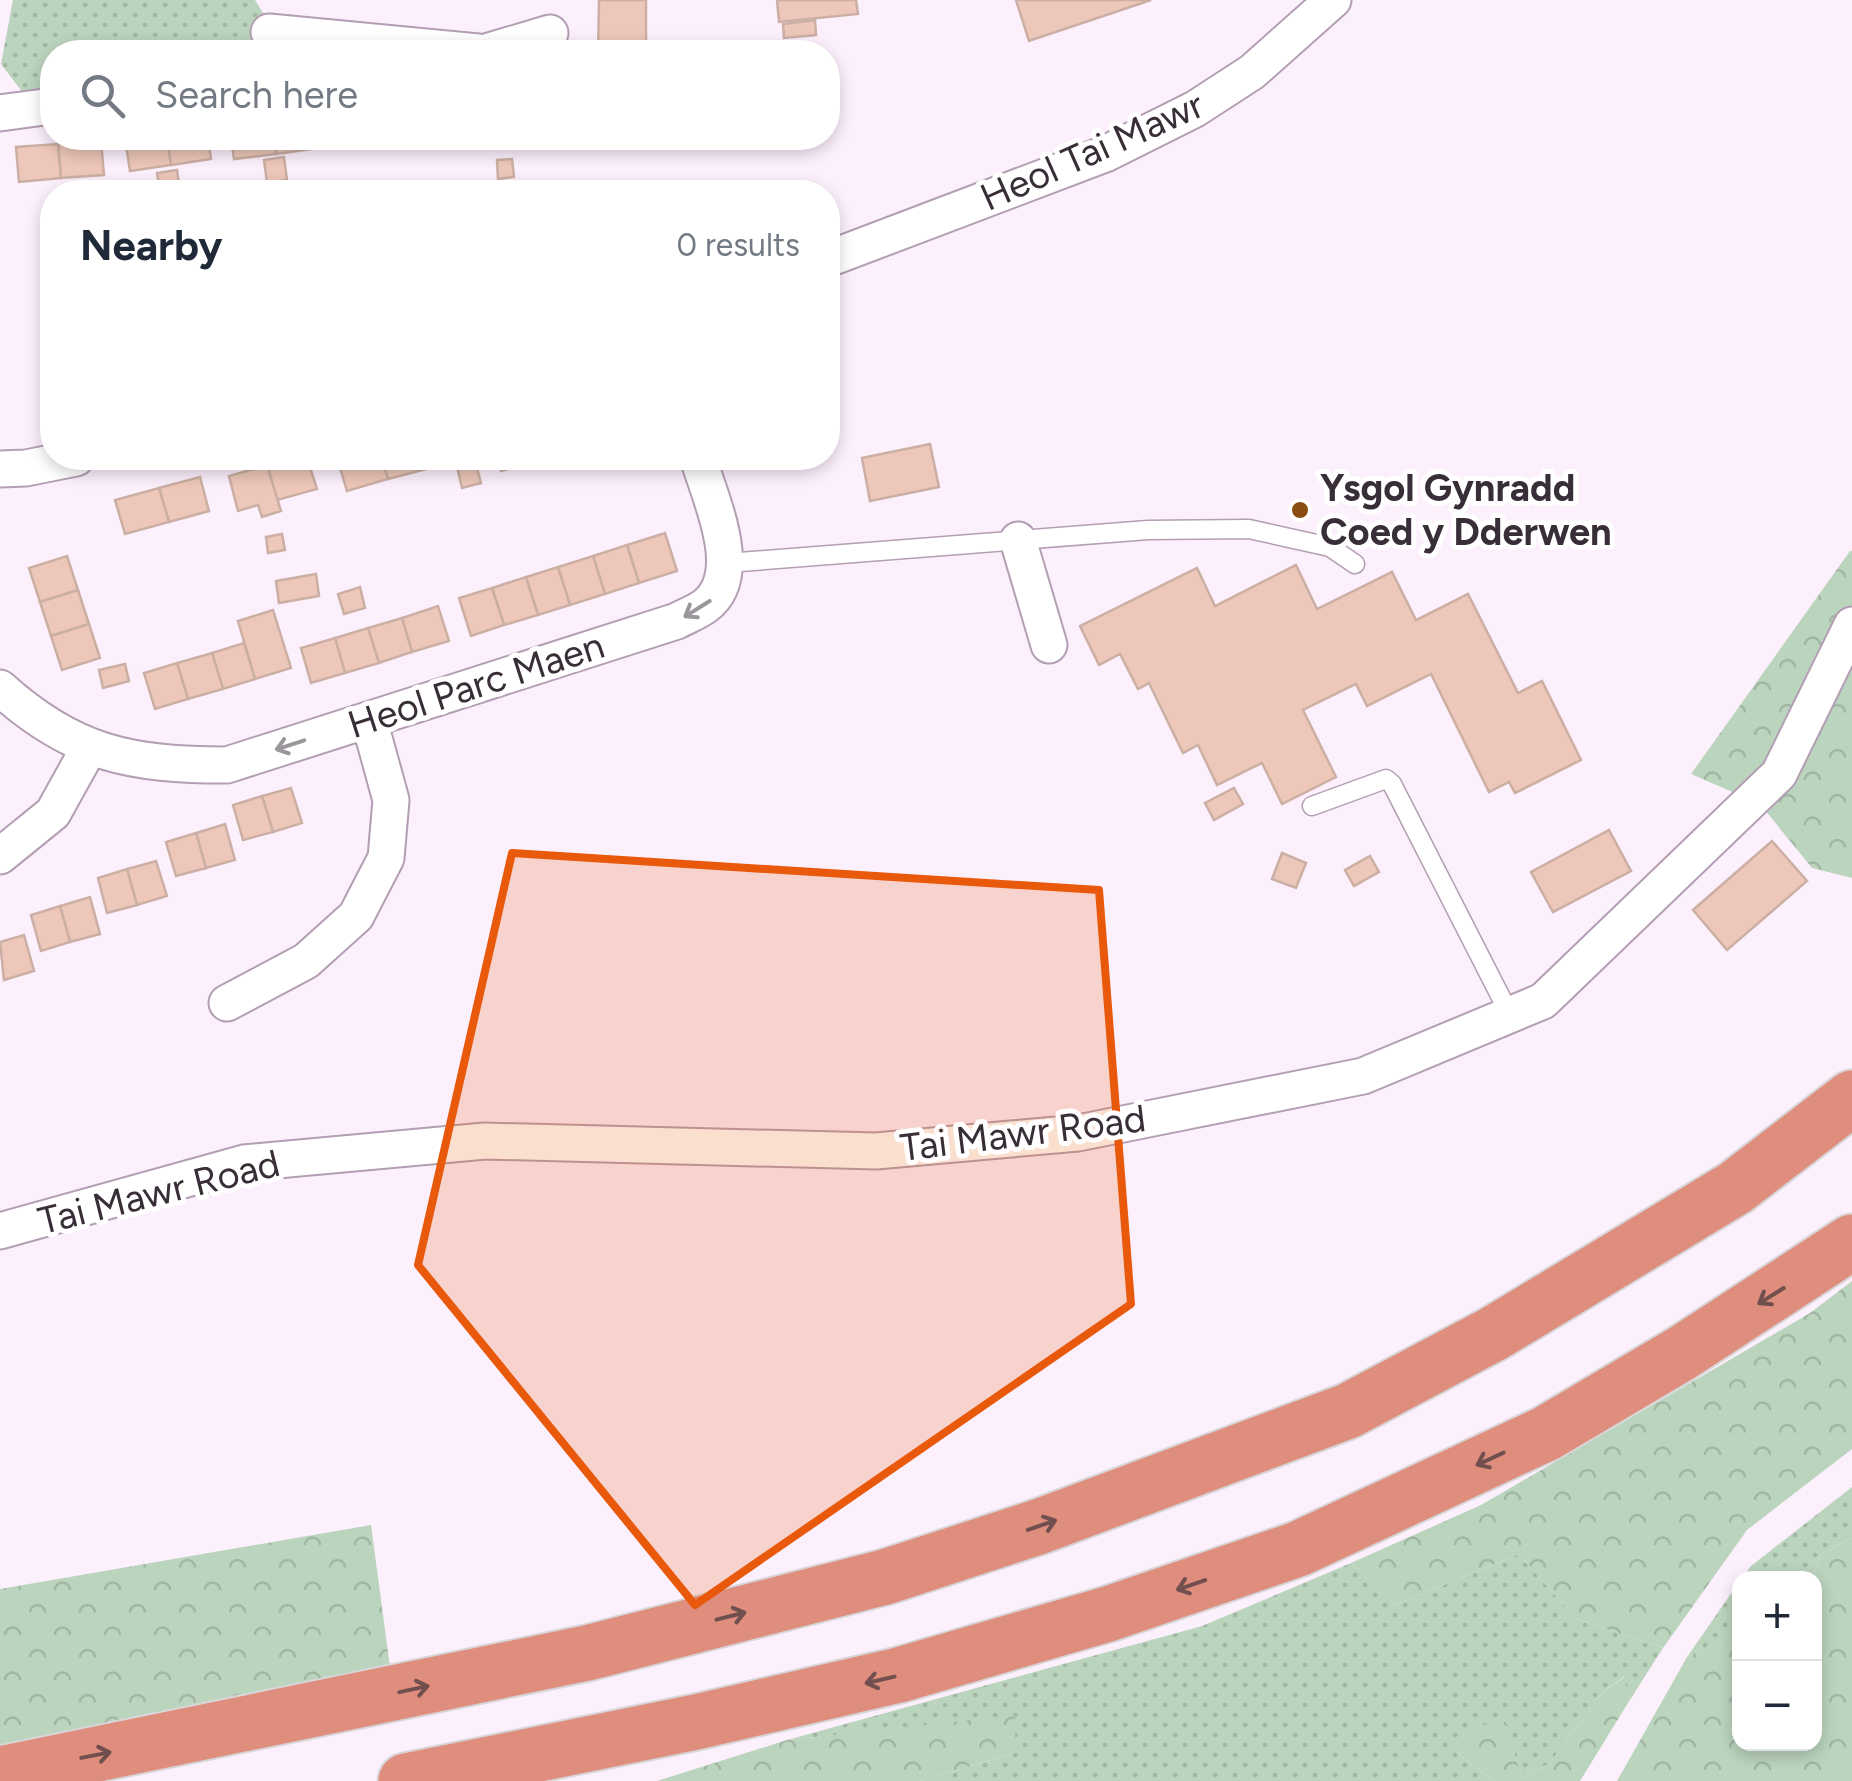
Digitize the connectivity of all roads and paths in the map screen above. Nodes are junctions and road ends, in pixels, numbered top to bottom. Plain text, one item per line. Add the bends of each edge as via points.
1 (1333, 0) edge
2 (266, 28) edge
3 (550, 33) dead end
4 (372, 40) edge
5 (526, 40) edge
6 (40, 107) edge
7 (0, 112) edge
8 (840, 254) edge
9 (40, 465) edge
10 (0, 469) edge
11 (701, 470) edge
12 (1018, 540) junction
13 (727, 564) junction
14 (1355, 564) dead end
15 (1852, 625) edge
16 (1049, 645) dead end
17 (0, 688) edge
18 (369, 720) junction
19 (90, 748) junction
20 (1312, 806) dead end
21 (0, 856) edge
22 (227, 1003) dead end
23 (1510, 1014) junction
24 (1852, 1098) edge
25 (0, 1231) edge
26 (1852, 1242) edge
27 (0, 1774) edge
28 (406, 1781) edge

1 - 8 street, Heol Tai Mawr via 1252,72 1194,109 1105,154
2 - 4 street
3 - 5 street
6 - 7 street
9 - 10 street
11 - 13 street
12 - 13 lane
12 - 14 lane via 1249,528 1330,547
12 - 16 street
13 -> 18 street, Heol Parc Maen via 707,606 677,620
15 - 23 street, Tai Mawr Road via 1779,774 1543,1001
17 - 19 street, Heol Parc Maen
18 -> 19 street, Heol Parc Maen via 227,765 169,765
18 - 22 street via 391,800 386,858 356,916 306,961
19 - 21 street via 53,813
20 - 23 lane via 1386,779 1392,784
23 - 25 street, Tai Mawr Road via 1363,1076 1078,1133 876,1151 485,1141 244,1163
27 -> 24 highway via 587,1652 885,1577 1075,1514 1348,1411 1493,1334 1736,1188
26 -> 28 highway via 1547,1432 1298,1549 899,1676

